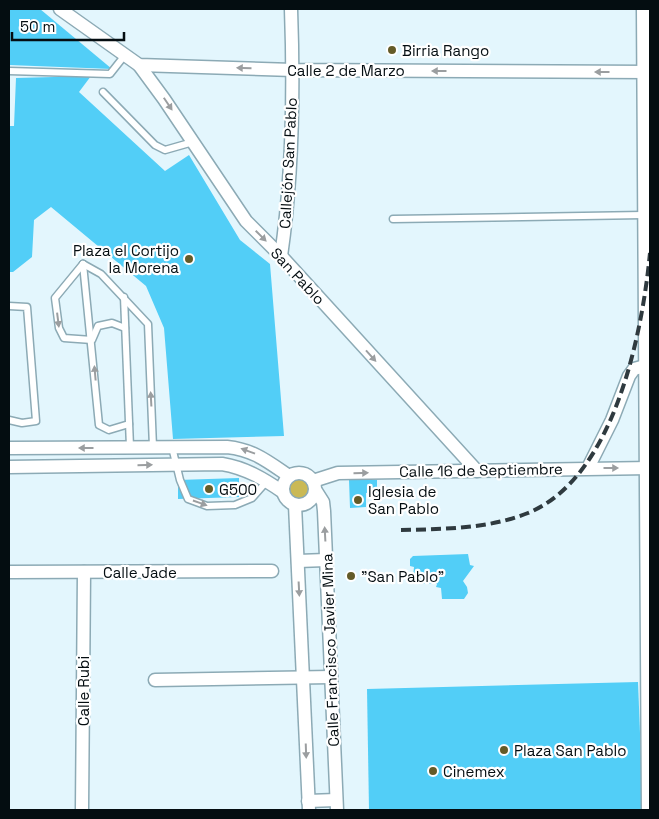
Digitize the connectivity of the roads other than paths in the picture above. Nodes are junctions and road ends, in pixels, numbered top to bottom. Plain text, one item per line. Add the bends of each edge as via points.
1 (291, 9) edge
2 (643, 9) edge
3 (65, 10) edge
4 (125, 55) junction
5 (139, 65) junction
6 (293, 70) junction
7 (9, 71) edge
8 (647, 72) edge
9 (103, 92) dead end
10 (193, 142) junction
11 (643, 215) junction
12 (393, 219) dead end
13 (281, 256) junction
14 (84, 264) junction
15 (647, 264) edge
16 (124, 297) junction
17 (9, 306) edge
18 (125, 328) junction
19 (92, 340) junction
20 (645, 366) junction
21 (9, 420) edge
22 (129, 424) junction
23 (130, 447) junction
24 (153, 447) junction
25 (172, 447) junction
26 (9, 448) edge
27 (175, 465) junction
28 (9, 467) edge
29 (588, 468) junction
30 (648, 468) edge
31 (477, 471) junction
32 (289, 476) junction
33 (267, 482) junction
34 (314, 486) junction
35 (283, 492) junction
36 (295, 505) junction
37 (326, 560) junction
38 (298, 561) junction
39 (9, 572) edge
40 (84, 572) junction
41 (272, 572) dead end
42 (303, 676) junction
43 (330, 677) junction
44 (155, 680) dead end
45 (649, 709) edge
46 (337, 805) edge
47 (308, 806) edge
48 (82, 809) dead end
49 (648, 810) edge

1 - 6 street, Callejón San Pablo
2 - 8 street
3 - 4 street
4 - 5 street
4 - 7 lane via 110,74
6 -> 5 street, Calle 2 de Marzo
5 -> 10 street, San Pablo
8 -> 6 street, Calle 2 de Marzo
6 - 13 street, Callejón San Pablo via 290,169
8 - 11 street
9 - 10 lane via 154,145 165,150
10 -> 13 street, San Pablo via 246,221
11 - 12 lane
11 - 15 street
13 -> 31 street, San Pablo
14 - 16 lane via 101,274
14 - 19 lane
14 -> 19 lane via 55,298 59,328 64,338
15 - 20 street
16 - 18 lane
24 -> 16 lane via 148,324
17 - 21 lane via 27,306 36,421
18 - 19 lane via 112,323 98,326
18 - 22 lane
22 -> 19 lane via 109,430 99,425
20 - 29 street via 634,369 628,376 612,420
20 - 30 street
22 - 23 lane
23 - 24 street
23 -> 26 street
24 - 25 street
25 - 27 lane
32 -> 25 street via 242,448
28 -> 27 street
27 - 33 street via 237,466
27 -> 33 lane via 188,499 207,506 235,505 252,498
29 -> 30 street, Calle 16 de Septiembre
29 - 31 street, Calle 16 de Septiembre
30 - 45 street
34 -> 31 street, Calle 16 de Septiembre via 338,473
32 - 34 street via 302,473 309,476
32 - 35 street
33 - 35 street
34 - 36 street via 310,501
37 -> 34 street, Calle Francisco Javier Mina via 323,502
35 - 36 street
36 - 38 street, Calle Francisco Javier Mina
37 - 38 street
37 - 43 street, Calle Francisco Javier Mina
38 -> 42 street, Calle Francisco Javier Mina
39 - 40 street, Calle Jade
40 - 41 street, Calle Jade
40 - 48 street, Calle Rubi
42 - 43 street
42 - 44 street
42 -> 47 street, Calle Francisco Javier Mina
43 - 46 street, Calle Francisco Javier Mina
45 - 49 street
46 - 47 street

